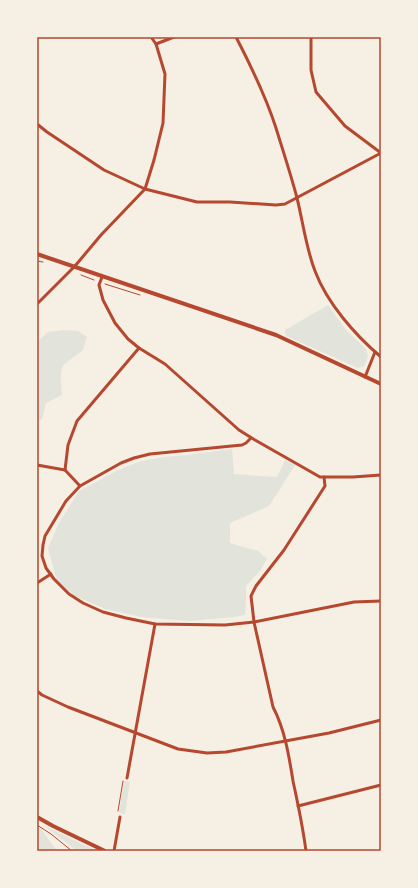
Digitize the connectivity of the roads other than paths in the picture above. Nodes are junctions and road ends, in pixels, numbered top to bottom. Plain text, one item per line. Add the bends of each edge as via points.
1 (151, 37) edge
2 (174, 37) edge
3 (236, 37) edge
4 (311, 37) edge
5 (156, 44) junction
6 (37, 124) edge
7 (381, 153) edge
8 (145, 189) junction
9 (296, 197) junction
10 (37, 254) edge
11 (75, 266) junction
12 (102, 276) junction
13 (37, 304) edge
14 (139, 348) junction
15 (375, 352) junction
16 (381, 357) edge
17 (365, 377) junction
18 (381, 384) edge
19 (251, 438) junction
20 (37, 465) edge
21 (65, 470) junction
22 (381, 474) edge
23 (324, 477) junction
24 (80, 486) junction
25 (51, 574) junction
26 (37, 583) edge
27 (381, 601) edge
28 (254, 622) junction
29 (155, 624) junction
30 (37, 691) edge
31 (381, 720) edge
32 (135, 732) junction
33 (286, 740) junction
34 (127, 778) road end
35 (381, 784) edge
36 (298, 806) junction
37 (37, 817) edge
38 (120, 818) road end
39 (105, 851) edge
40 (114, 851) edge
41 (306, 851) edge

1 - 5 street
2 - 5 street
3 - 9 street via 276,126
4 - 7 street via 311,70 316,92 345,126
5 - 8 street via 165,74 163,123
6 - 8 street via 104,170
7 - 9 street
8 - 9 street via 197,202 277,205 285,204
8 - 11 street
9 - 15 street via 315,272 338,312
10 - 11 street
11 - 12 street
11 - 13 street
12 - 14 street via 99,285 103,300 115,323
12 - 17 street via 276,335
14 - 19 street via 165,364
14 - 21 street via 77,421 68,445
15 - 16 street
15 - 17 street
17 - 18 street
19 - 23 street
19 - 24 street via 242,444 134,458
20 - 21 street
21 - 24 street
22 - 23 street
23 - 28 street via 325,486 251,596
24 - 25 street via 66,501 45,536 42,556
25 - 26 street
25 - 29 street via 69,594 84,603 104,612
27 - 28 street via 354,602
28 - 29 street via 225,625
28 - 33 street via 273,707
29 - 32 street
30 - 32 street via 68,707
31 - 33 street via 329,733
32 - 33 street via 178,749 207,753 226,752
32 - 34 street
33 - 36 street
35 - 36 street
36 - 41 street
37 - 39 street
38 - 40 street

